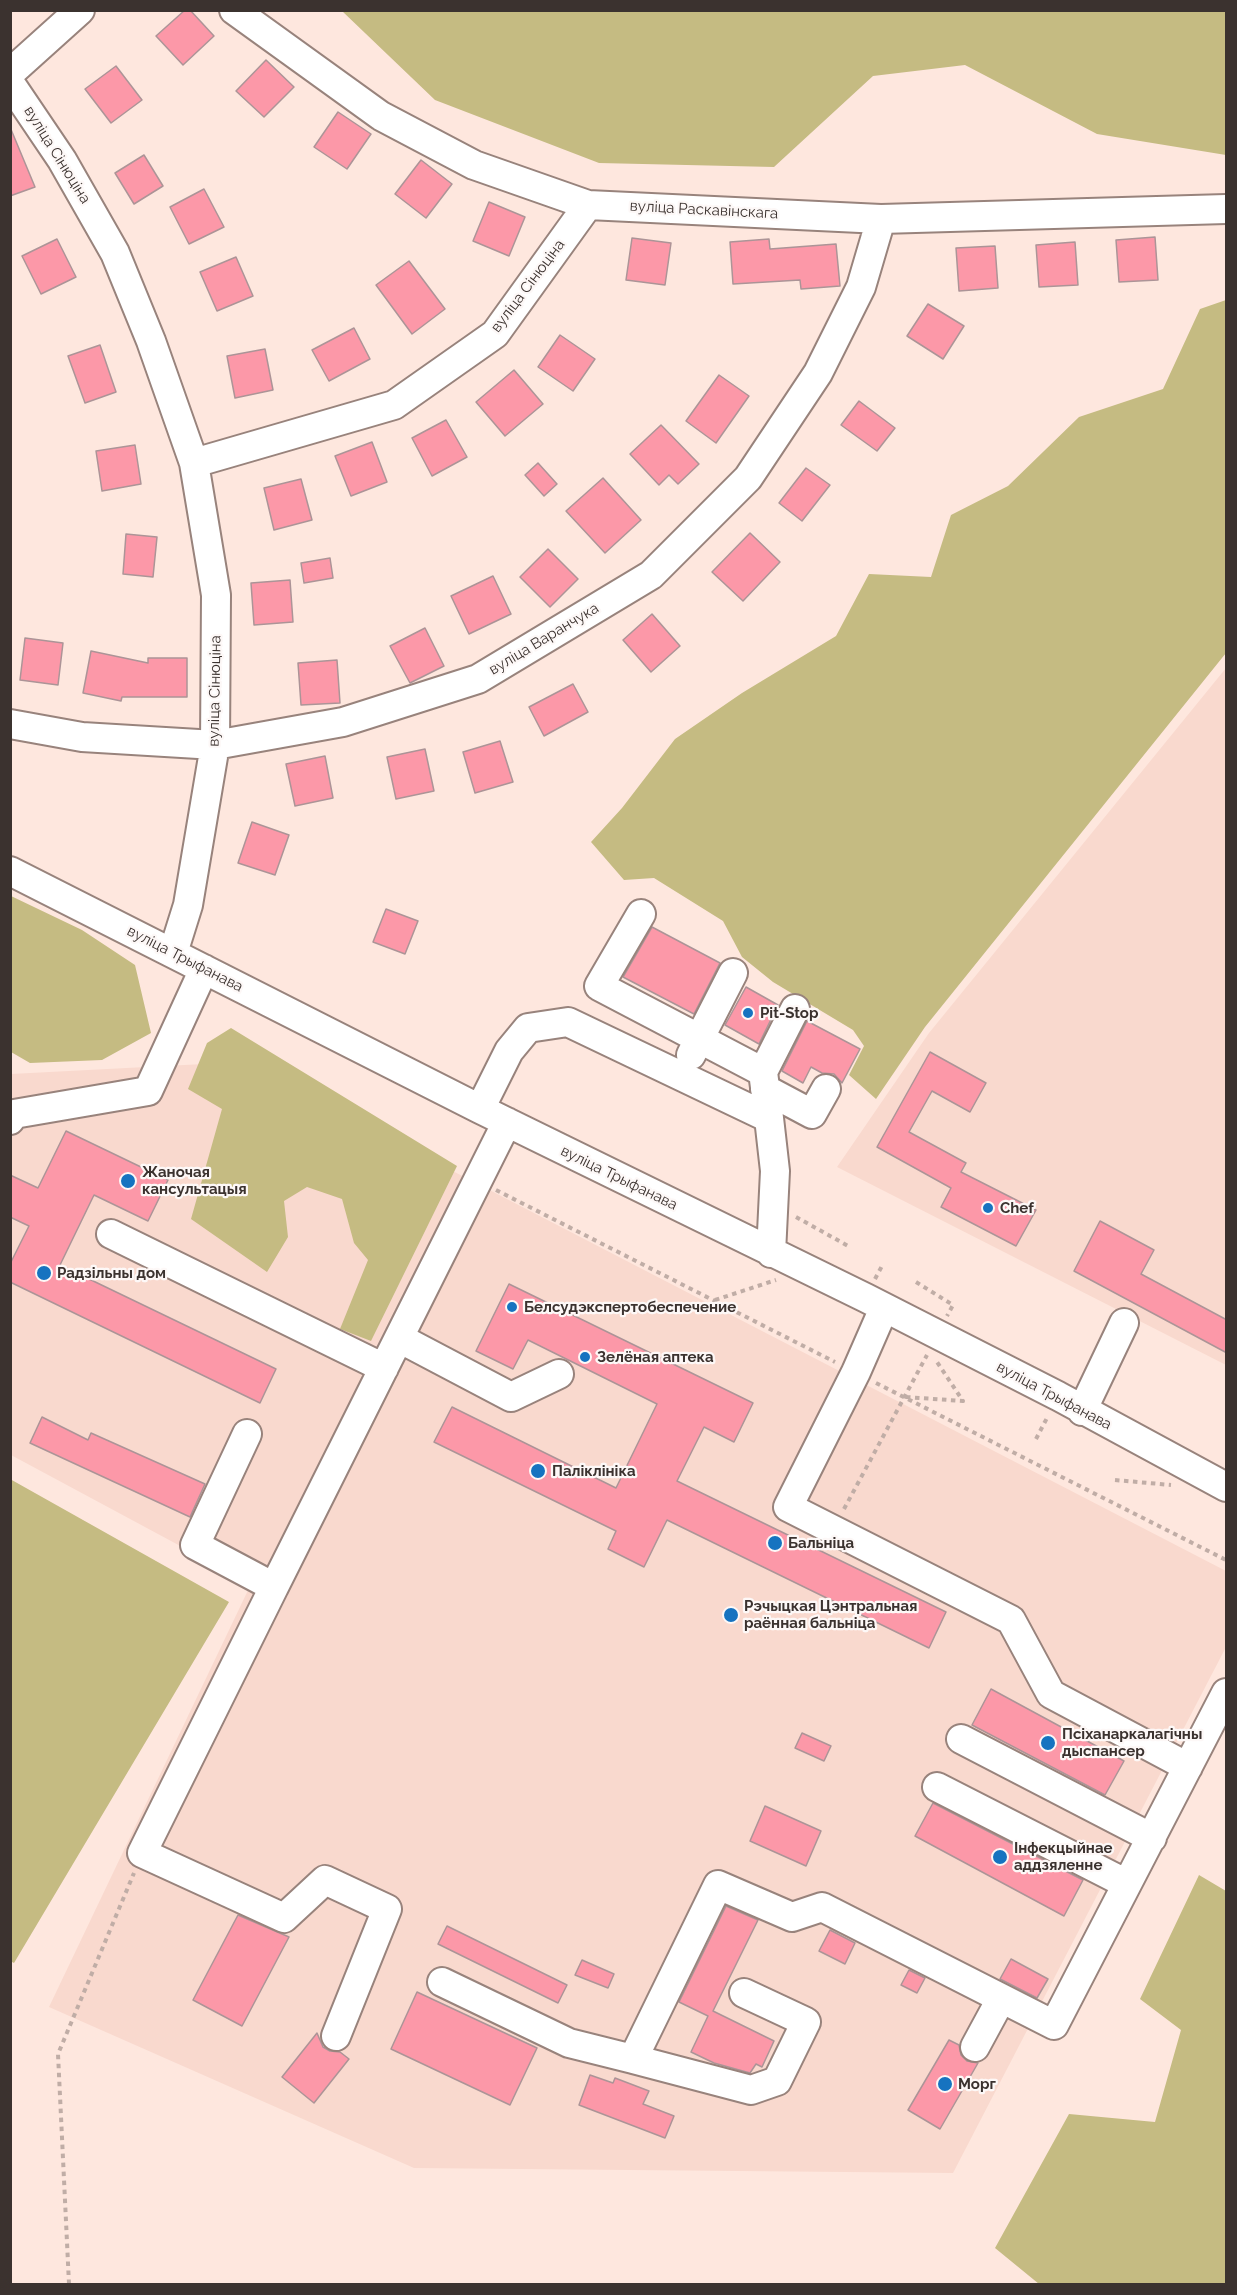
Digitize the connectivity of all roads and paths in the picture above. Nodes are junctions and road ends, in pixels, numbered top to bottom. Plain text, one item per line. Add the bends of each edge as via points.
1 (80, 10) edge
2 (234, 10) edge
3 (10, 73) edge
4 (10, 83) edge
5 (588, 205) junction
6 (1227, 209) edge
7 (881, 219) junction
8 (194, 463) junction
9 (10, 724) edge
10 (215, 745) junction
11 (10, 871) edge
12 (641, 914) dead end
13 (173, 953) junction
14 (204, 969) junction
15 (733, 973) dead end
16 (795, 1009) dead end
17 (699, 1039) junction
18 (681, 1075) junction
19 (764, 1081) junction
20 (825, 1089) dead end
21 (480, 1109) junction
22 (769, 1118) junction
23 (10, 1120) edge
24 (507, 1122) junction
25 (775, 1204) junction
26 (111, 1234) dead end
27 (850, 1247) dead end
28 (771, 1253) junction
29 (915, 1282) dead end
30 (884, 1308) junction
31 (1124, 1323) dead end
32 (938, 1335) junction
33 (399, 1338) junction
34 (384, 1368) junction
35 (559, 1374) dead end
36 (1082, 1411) junction
37 (247, 1434) dead end
38 (1115, 1480) dead end
39 (1178, 1485) dead end
40 (1227, 1488) edge
41 (841, 1515) dead end
42 (274, 1587) junction
43 (1227, 1693) edge
44 (961, 1738) dead end
45 (1188, 1767) junction
46 (937, 1787) dead end
47 (1152, 1838) junction
48 (142, 1853) junction
49 (1127, 1884) junction
50 (442, 1982) dead end
51 (744, 1993) dead end
52 (1001, 1999) junction
53 (336, 2036) dead end
54 (975, 2047) dead end
55 (633, 2060) junction
56 (69, 2284) edge

1 - 3 street
2 - 5 street, вуліца Раскавінскага via 381,116 474,165
4 - 8 street, вуліца Сінюціна via 62,159 115,253
5 - 7 street, вуліца Раскавінскага
5 - 8 street, вуліца Сінюціна via 495,334 394,405
6 - 7 street, вуліца Раскавінскага
7 - 10 street, вуліца Варанчука via 861,287 818,373 747,477 651,575 478,679 344,722
8 - 10 street, вуліца Сінюціна via 216,596
9 - 10 street, вуліца Варанчука via 82,737
10 - 13 street, вуліца Сінюціна via 188,905
11 - 13 street, вуліца Трыфанава
12 - 17 street via 599,986
13 - 14 street, вуліца Трыфанава
14 - 21 street, вуліца Трыфанава
14 - 23 street via 148,1090 14,1114
15 - 17 street
16 - 19 street
17 - 18 street
17 - 19 street
18 - 21 street via 568,1022 528,1028 509,1051
18 - 22 street
19 - 20 street via 812,1114
19 - 22 street
21 - 24 street, вуліца Трыфанава
22 - 25 street
24 - 28 street, вуліца Трыфанава
24 - 33 street
25 - 27 path
25 - 28 street
26 - 34 street
28 - 30 street, вуліца Трыфанава
29 - 32 path via 953,1305
30 - 32 street, вуліца Трыфанава
30 - 45 street via 788,1506 1011,1620 1051,1694
31 - 36 street
32 - 36 street, вуліца Трыфанава
32 - 41 path
33 - 34 street
33 - 35 street via 511,1397
34 - 42 street
36 - 40 street, вуліца Трыфанава
37 - 42 street via 195,1545
38 - 39 path
42 - 48 street
43 - 45 street
44 - 47 street
45 - 47 street
46 - 49 street
47 - 49 street
48 - 53 street via 284,1918 325,1880 387,1909
48 - 56 path via 58,2054
49 - 52 street via 1054,2025
50 - 55 street via 568,2043
51 - 55 street via 806,2022 777,2081 751,2090
52 - 54 street
52 - 55 street via 822,1907 792,1917 718,1885

